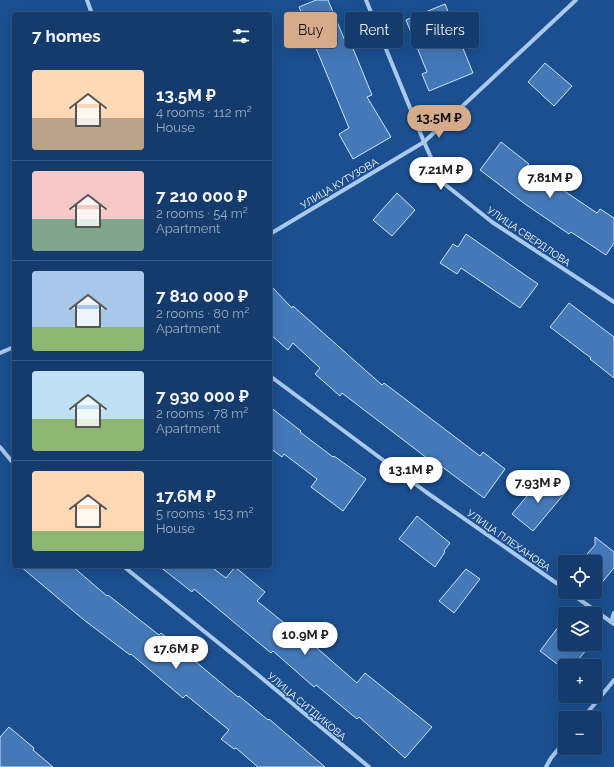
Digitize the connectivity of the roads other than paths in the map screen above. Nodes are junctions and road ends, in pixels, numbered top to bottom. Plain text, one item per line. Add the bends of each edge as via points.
1 (87, 0) edge
2 (366, 0) edge
3 (576, 0) edge
4 (91, 12) edge
5 (424, 142) junction
6 (272, 233) edge
7 (614, 302) edge
8 (12, 348) edge
9 (0, 354) edge
10 (272, 377) edge
11 (0, 447) edge
12 (12, 462) edge
13 (125, 568) edge
14 (558, 584) edge
15 (579, 599) edge
16 (614, 614) edge
17 (613, 623) edge
18 (614, 680) edge
19 (589, 711) edge
20 (558, 750) edge
21 (369, 767) edge
22 (546, 767) edge

1 - 4 street
2 - 5 street, УЛИЦА СВЕРДЛОВА
3 - 5 street, УЛИЦА КУТУЗОВА
5 - 6 street, УЛИЦА КУТУЗОВА
5 - 7 street, УЛИЦА СВЕРДЛОВА via 442,182 492,222
8 - 9 street
10 - 14 street, УЛИЦА ПЛЕХАНОВА via 426,492
11 - 12 street
13 - 21 street, УЛИЦА СИТДИКОВА
15 - 17 street
16 - 17 street
18 - 19 street
20 - 22 street

